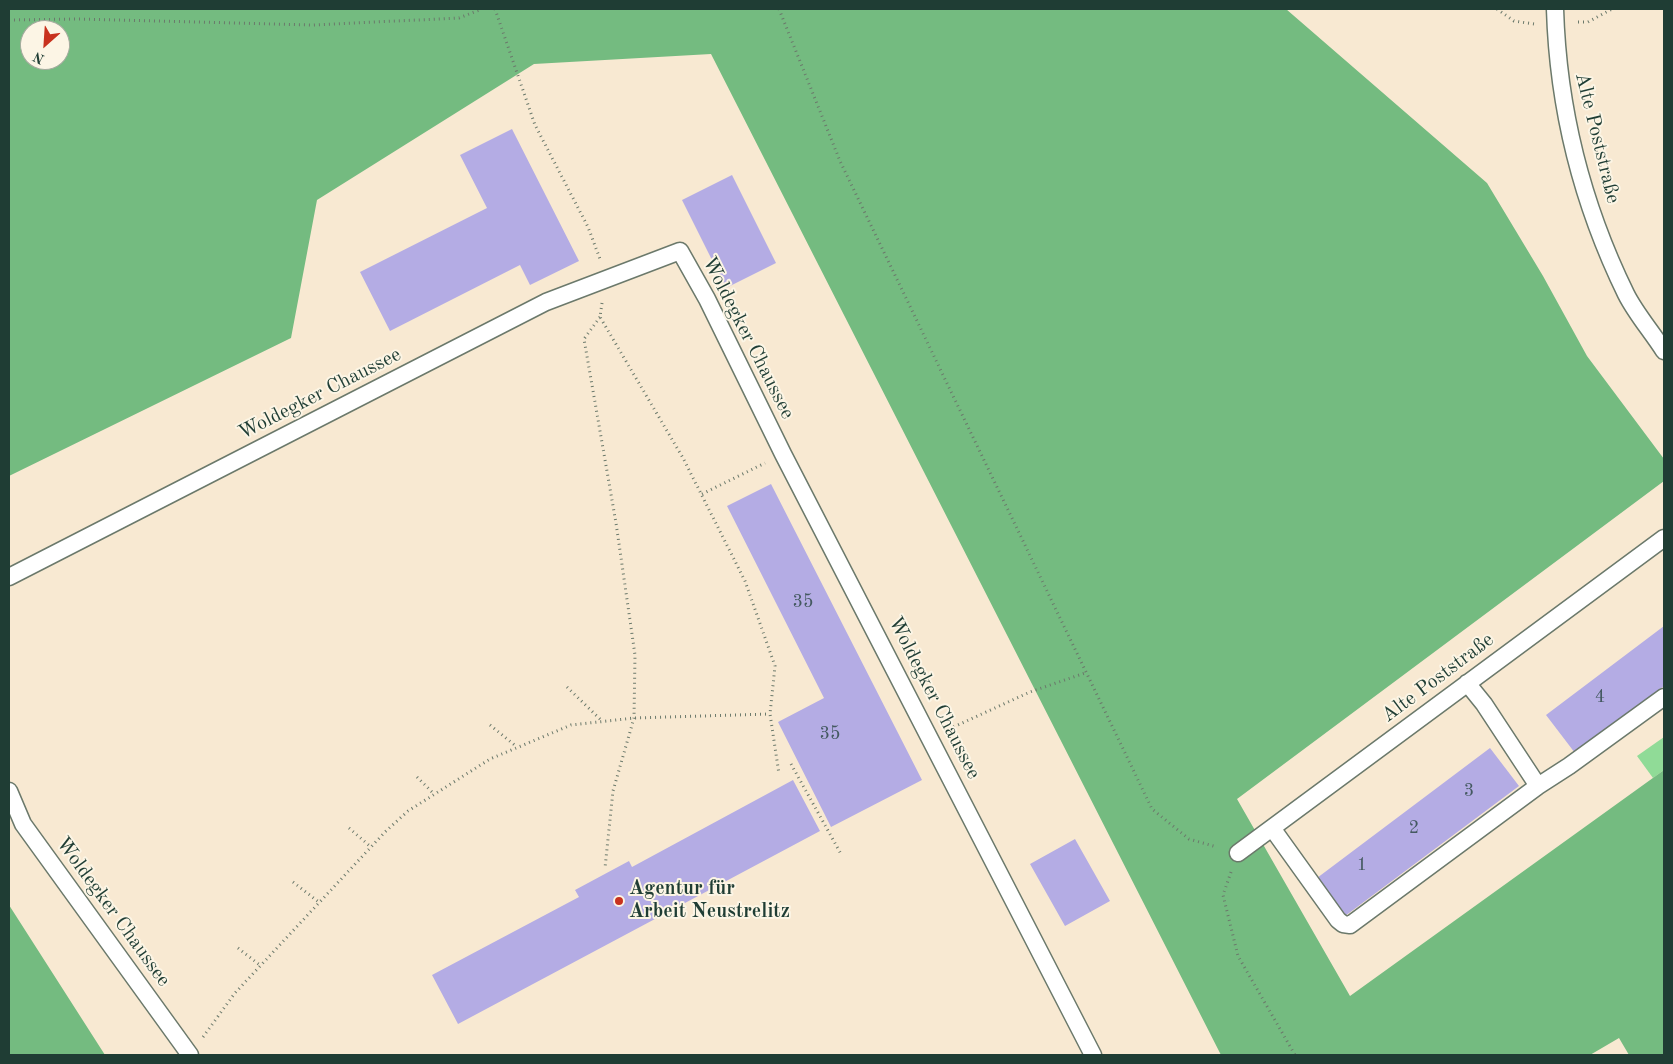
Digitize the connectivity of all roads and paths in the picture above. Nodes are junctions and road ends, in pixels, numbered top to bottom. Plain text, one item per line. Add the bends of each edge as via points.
1 (482, 9) edge
2 (495, 9) edge
3 (778, 9) edge
4 (1555, 9) edge
5 (9, 20) edge
6 (607, 279) junction
7 (600, 316) junction
8 (1664, 351) edge
9 (783, 454) junction
10 (702, 494) junction
11 (1664, 538) edge
12 (9, 577) edge
13 (1085, 673) junction
14 (1467, 683) junction
15 (567, 687) dead end
16 (1664, 697) edge
17 (770, 714) junction
18 (634, 718) junction
19 (602, 721) junction
20 (490, 725) dead end
21 (931, 737) junction
22 (517, 747) junction
23 (791, 764) dead end
24 (779, 774) dead end
25 (417, 777) dead end
26 (1538, 786) junction
27 (9, 791) edge
28 (435, 794) junction
29 (349, 828) dead end
30 (1272, 828) junction
31 (371, 847) junction
32 (1238, 853) junction
33 (840, 854) dead end
34 (605, 868) dead end
35 (293, 882) dead end
36 (320, 903) junction
37 (238, 948) dead end
38 (261, 966) junction
39 (190, 1055) edge
40 (1093, 1055) edge
41 (1295, 1055) edge

1 - 5 path via 459,18 313,25
2 - 6 path via 535,125 588,227
3 - 13 path via 840,161
4 - 8 lane, Alte Poststraße via 1558,68 1565,114 1587,198 1627,295
6 - 7 path
6 - 9 lane, Woldegker Chaussee via 680,251
6 - 12 lane, Woldegker Chaussee via 546,302
7 - 10 path
7 - 18 path via 584,339 635,655
9 - 10 path
9 - 21 lane, Woldegker Chaussee
10 - 17 path via 746,581 775,666
11 - 14 lane, Alte Poststraße
13 - 21 path via 1030,692
13 - 32 path via 1152,809 1188,838
14 - 26 lane
14 - 30 lane, Alte Poststraße
15 - 19 path
16 - 26 lane
17 - 18 path
17 - 24 path
18 - 19 path
18 - 34 path via 613,791
19 - 22 path via 571,725
20 - 22 path
21 - 40 lane, Woldegker Chaussee
22 - 28 path via 490,759
23 - 33 path
25 - 28 path
26 - 30 lane via 1350,924 1338,920
27 - 39 lane, Woldegker Chaussee via 23,824
28 - 31 path via 408,811
29 - 31 path
30 - 32 lane, Alte Poststraße
31 - 36 path
32 - 41 path via 1223,896 1238,956
35 - 36 path
36 - 38 path
37 - 38 path
38 - 39 path via 235,993

